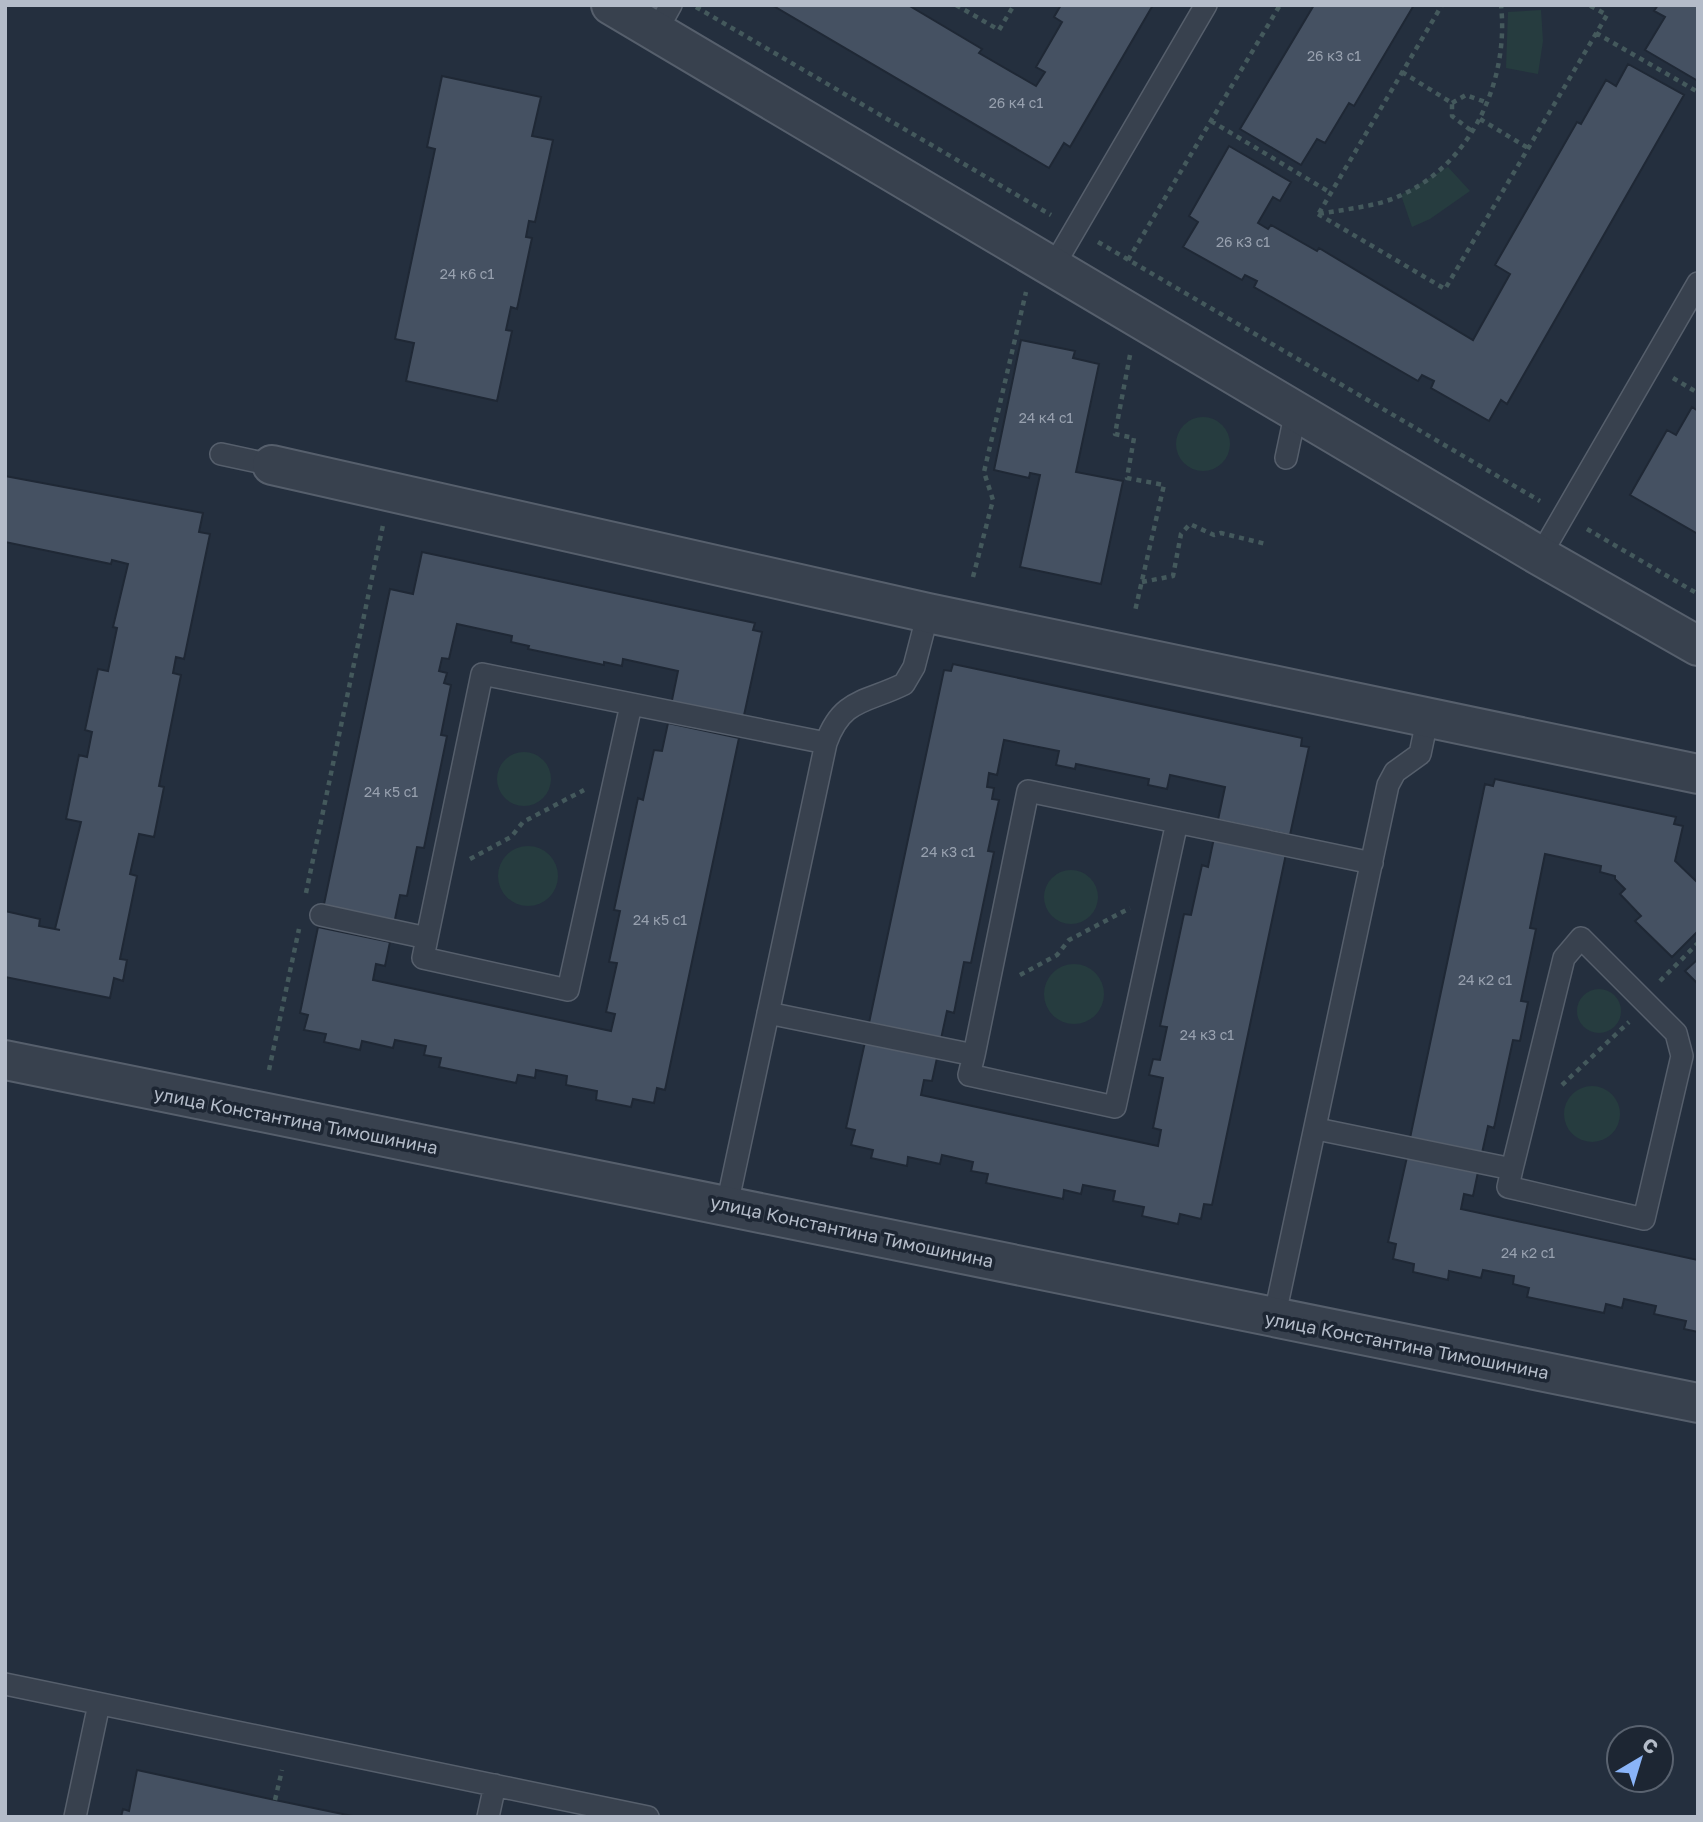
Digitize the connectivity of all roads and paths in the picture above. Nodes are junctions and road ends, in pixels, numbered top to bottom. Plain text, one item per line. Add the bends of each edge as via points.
1 (611, 5) edge
2 (692, 5) edge
3 (956, 5) edge
4 (1014, 5) edge
5 (1206, 5) edge
6 (1280, 5) edge
7 (1442, 5) edge
8 (1501, 5) edge
9 (1590, 5) edge
10 (663, 19) edge
11 (1596, 33) junction
12 (1402, 72) junction
13 (1698, 92) edge
14 (1452, 103) junction
15 (1488, 103) junction
16 (1480, 119) junction
17 (1211, 121) junction
18 (1473, 131) junction
19 (1528, 148) junction
20 (1331, 193) junction
21 (1318, 214) junction
22 (1075, 229) junction
23 (1128, 260) junction
24 (1041, 274) junction
25 (1698, 283) edge
26 (1132, 344) dead end
27 (1663, 372) dead end
28 (1698, 393) edge
29 (1296, 411) junction
30 (221, 454) dead end
31 (1286, 458) dead end
32 (272, 465) joint
33 (390, 494) junction
34 (1564, 515) junction
35 (1266, 544) dead end
36 (1540, 556) junction
37 (973, 577) dead end
38 (1142, 582) junction
39 (1698, 594) edge
40 (1135, 611) dead end
41 (928, 613) junction
42 (1698, 646) edge
43 (631, 705) junction
44 (1429, 716) junction
45 (826, 743) junction
46 (617, 769) junction
47 (1698, 774) edge
48 (1177, 822) junction
49 (1372, 863) junction
50 (440, 876) junction
51 (1163, 887) junction
52 (305, 898) dead end
53 (321, 915) dead end
54 (300, 925) dead end
55 (427, 938) junction
56 (1698, 943) edge
57 (986, 993) junction
58 (1645, 1002) junction
59 (768, 1013) junction
60 (974, 1055) junction
61 (5, 1060) edge
62 (269, 1070) dead end
63 (1524, 1121) junction
64 (1317, 1129) junction
65 (1512, 1169) junction
66 (727, 1205) junction
67 (1274, 1319) junction
68 (1698, 1403) edge
69 (5, 1684) edge
70 (99, 1704) junction
71 (495, 1785) junction
72 (590, 1811) edge
73 (75, 1817) edge
74 (488, 1817) edge
75 (648, 1817) edge

1 - 10 street
2 - 22 path
3 - 4 path via 999,30
5 - 22 lane
6 - 17 path
7 - 12 path
8 - 15 path via 1500,66
9 - 11 path via 1606,15
10 - 24 street
11 - 13 path
11 - 19 path
12 - 14 path
12 - 20 path
14 - 15 path via 1466,95
14 - 18 path via 1452,116
15 - 16 path
16 - 18 path
16 - 19 path
17 - 20 path
17 - 23 path
18 - 21 path via 1452,157 1421,183 1384,202
19 - 21 path via 1445,289
20 - 21 path
22 - 23 path
22 - 24 lane
23 - 34 path
24 - 29 street
24 - 37 path via 984,472 993,500
25 - 34 lane
26 - 38 path via 1115,435 1134,438 1126,478 1164,485
27 - 28 path
29 - 31 lane
29 - 36 street
30 - 32 lane
32 - 33 street
33 - 41 street
33 - 52 path
34 - 36 lane
34 - 39 path
35 - 38 path via 1214,535 1190,524 1181,534 1173,576
36 - 42 street
38 - 40 path
41 - 44 street
41 - 45 lane via 914,667 904,684 844,710
43 - 45 lane
43 - 46 lane
43 - 50 lane via 482,674
44 - 47 street
44 - 49 lane via 1420,754 1395,772 1388,785
45 - 59 lane
46 - 50 path via 564,803 547,807 523,822 511,837
46 - 55 lane via 568,990 423,958
48 - 49 lane
48 - 51 lane
48 - 57 lane via 1028,791
49 - 64 lane
50 - 55 lane
51 - 57 path via 1110,921 1093,925 1069,940 1057,955
51 - 60 lane via 1115,1107 969,1076
53 - 55 lane
54 - 62 path
56 - 58 path
57 - 60 lane
58 - 63 path
58 - 63 lane via 1581,938 1564,958
58 - 65 lane via 1676,1033 1682,1056 1644,1219 1508,1187
59 - 60 lane
59 - 66 lane
61 - 66 street, улица Константина Тимошинина
63 - 65 lane
64 - 65 lane
64 - 67 lane
66 - 67 street, улица Константина Тимошинина
67 - 68 street, улица Константина Тимошинина
69 - 70 lane
70 - 71 lane
70 - 73 lane
71 - 72 lane
71 - 74 lane
72 - 75 lane

